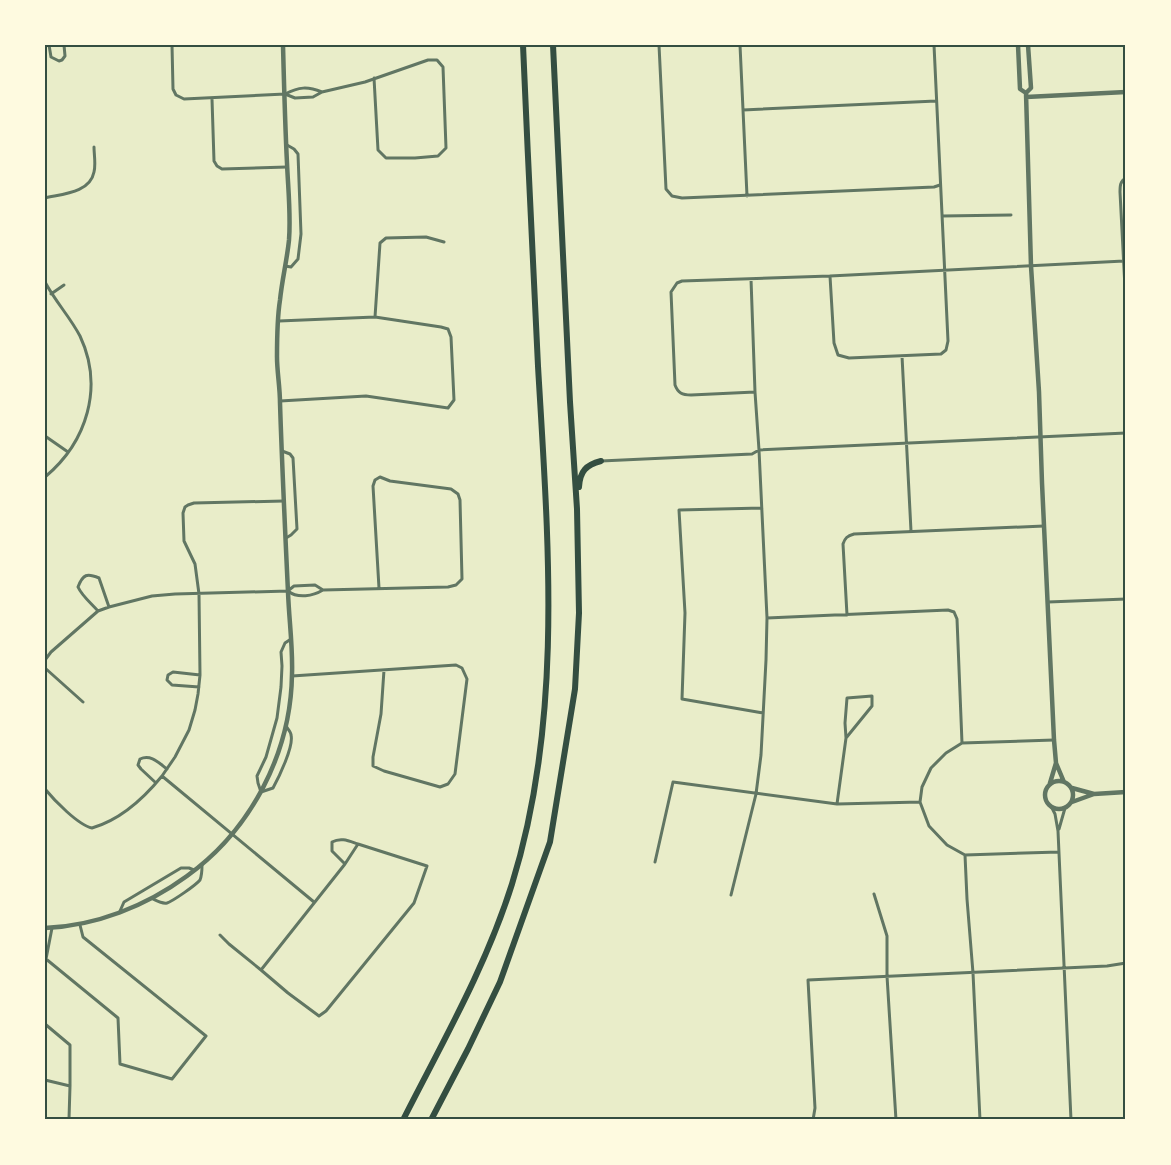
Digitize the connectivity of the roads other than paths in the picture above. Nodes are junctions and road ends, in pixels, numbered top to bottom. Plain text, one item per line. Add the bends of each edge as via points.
1 (49, 45) edge
2 (64, 45) edge
3 (172, 45) edge
4 (283, 45) edge
5 (521, 45) edge
6 (553, 45) edge
7 (659, 45) edge
8 (740, 45) edge
9 (934, 45) edge
10 (1018, 45) edge
11 (1028, 45) edge
12 (374, 78) junction
13 (322, 92) junction
14 (1126, 92) edge
15 (285, 94) junction
16 (1026, 95) junction
17 (212, 99) junction
18 (937, 101) junction
19 (743, 110) junction
20 (286, 144) junction
21 (94, 147) dead end
22 (287, 167) junction
23 (1126, 178) edge
24 (940, 185) junction
25 (747, 196) junction
26 (45, 198) edge
27 (1011, 215) dead end
28 (942, 216) junction
29 (444, 242) dead end
30 (1124, 261) junction
31 (285, 266) junction
32 (1031, 266) junction
33 (944, 270) junction
34 (831, 276) junction
35 (751, 279) junction
36 (45, 282) edge
37 (64, 285) dead end
38 (51, 294) junction
39 (1126, 307) edge
40 (375, 317) junction
41 (279, 321) junction
42 (902, 355) junction
43 (755, 392) junction
44 (280, 401) junction
45 (1126, 433) edge
46 (45, 436) edge
47 (1041, 437) junction
48 (906, 443) junction
49 (759, 450) junction
50 (282, 451) junction
51 (68, 452) junction
52 (602, 461) joint
53 (45, 477) edge
54 (284, 501) junction
55 (762, 508) junction
56 (577, 509) junction
57 (1044, 526) junction
58 (911, 531) junction
59 (286, 538) junction
60 (379, 588) junction
61 (323, 590) junction
62 (288, 591) junction
63 (199, 594) junction
64 (1126, 599) edge
65 (1048, 602) junction
66 (109, 607) junction
67 (98, 611) junction
68 (847, 615) junction
69 (767, 618) junction
70 (291, 639) junction
71 (45, 660) edge
72 (45, 668) edge
73 (384, 670) junction
74 (200, 675) junction
75 (292, 676) junction
76 (199, 687) junction
77 (83, 702) dead end
78 (763, 713) junction
79 (286, 726) junction
80 (846, 738) junction
81 (1054, 740) junction
82 (962, 744) junction
83 (1056, 763) junction
84 (167, 770) junction
85 (162, 776) junction
86 (1064, 782) junction
87 (156, 783) junction
88 (1050, 784) junction
89 (1071, 788) junction
90 (45, 789) edge
91 (261, 792) junction
92 (1126, 792) edge
93 (756, 794) junction
94 (1094, 794) junction
95 (920, 802) junction
96 (1072, 802) junction
97 (837, 804) junction
98 (1052, 808) junction
99 (1065, 808) junction
100 (1058, 831) junction
101 (233, 833) junction
102 (358, 844) junction
103 (1059, 852) junction
104 (965, 855) junction
105 (655, 862) dead end
106 (345, 864) junction
107 (201, 865) junction
108 (195, 870) junction
109 (874, 894) dead end
110 (731, 895) dead end
111 (153, 898) junction
112 (314, 902) junction
113 (120, 912) junction
114 (80, 925) junction
115 (45, 928) edge
116 (52, 928) junction
117 (220, 935) dead end
118 (1126, 963) edge
119 (1064, 968) junction
120 (261, 969) junction
121 (973, 973) junction
122 (887, 976) junction
123 (45, 1024) edge
124 (45, 1080) edge
125 (70, 1086) junction
126 (69, 1119) edge
127 (403, 1120) edge
128 (431, 1120) edge
129 (813, 1120) edge
130 (896, 1120) edge
131 (980, 1120) edge
132 (1071, 1120) edge

1 - 2 street via 51,57 59,61 65,56
3 - 17 street via 176,95 184,99
4 - 15 street
5 - 127 highway via 548,586 542,740 525,834 502,913 475,978
6 - 56 highway
7 - 25 street via 666,189 672,196 682,198
8 - 19 street
9 - 18 street
10 - 16 street via 1020,89
11 - 16 street via 1031,88
12 - 12 street via 378,150 386,158 438,156 446,148 443,67 437,60 428,60
12 - 13 street
13 - 15 street via 295,98
13 - 15 street via 312,87
14 - 16 street
15 - 17 street
15 - 20 street
16 - 32 street
17 - 22 street via 217,166
18 - 19 street
18 - 24 street
19 - 25 street
20 - 22 street
20 - 31 street via 298,154 301,234 298,259 291,267
21 - 26 street via 94,175 87,185
22 - 31 street via 290,208
23 - 30 street via 1120,184
24 - 25 street
24 - 28 street
27 - 28 street
28 - 33 street
29 - 40 street via 426,237 386,238 380,243
30 - 32 street
30 - 39 street
31 - 41 street
32 - 33 street
32 - 47 street
33 - 34 street
33 - 42 street via 946,350 941,354
34 - 35 street
34 - 42 street via 838,355
35 - 43 street
35 - 43 street via 682,281 671,292 677,391 690,395
36 - 38 street
37 - 38 street
38 - 51 street via 80,338 90,375 88,411
40 - 41 street
40 - 44 street via 448,329 454,400 448,408 366,396
41 - 44 street
42 - 48 street
43 - 49 street
44 - 50 street
45 - 47 street
46 - 51 street
47 - 48 street
47 - 57 street
48 - 49 street
48 - 58 street
49 - 52 street via 752,454
49 - 55 street
50 - 54 street
50 - 59 street via 293,458 297,529
51 - 53 street
52 - 56 highway via 582,472
54 - 59 street
54 - 63 street via 185,507 184,541 195,564
55 - 69 street
55 - 78 street via 679,510 685,613 682,699
56 - 128 highway via 579,613 575,689 550,842 500,982
57 - 58 street
57 - 65 street
58 - 68 street via 854,534 844,540
59 - 62 street
60 - 60 street via 448,587 462,579 459,500 452,489 380,477 375,480
60 - 61 street
61 - 62 street via 315,585 294,586
61 - 62 street via 315,595 294,596
62 - 63 street
62 - 70 street
63 - 66 street via 152,596
63 - 74 street
64 - 65 street
65 - 81 street
66 - 67 street
66 - 67 street via 99,578 86,575 78,587
67 - 71 street
68 - 69 street
68 - 82 street via 954,612
69 - 78 street
70 - 75 street
70 - 91 street via 280,652 277,718 257,776
72 - 77 street
73 - 73 street via 456,665 462,668 467,679 454,774 448,784 440,787 374,766
73 - 75 street
74 - 76 street
74 - 76 street via 173,672 167,680 172,685
75 - 79 street
76 - 84 street via 189,730
78 - 93 street
79 - 91 street
79 - 91 street via 292,737 288,755 273,788
80 - 80 street via 872,706 872,696 847,698
80 - 97 street
81 - 82 street
81 - 83 street
82 - 95 street via 945,753 931,768
83 - 86 street
83 - 88 street
84 - 85 street
84 - 87 street via 151,758 140,759 141,770
85 - 87 street
85 - 101 street
86 - 88 street
86 - 89 street
87 - 90 street via 133,806 92,828
88 - 98 street via 1044,796
89 - 94 street
89 - 96 street
91 - 101 street
92 - 94 street
93 - 97 street
93 - 105 street via 673,782
93 - 110 street
94 - 96 street
95 - 97 street
95 - 104 street via 929,826 947,845
96 - 99 street
98 - 99 street
98 - 100 street
99 - 100 street
100 - 103 street
101 - 107 street
101 - 112 street
102 - 106 street
102 - 106 street via 340,839 332,842 332,851
102 - 120 street via 427,866 414,903 319,1016
103 - 104 street
103 - 119 street
104 - 121 street
106 - 112 street
107 - 108 street
107 - 111 street via 199,882 168,903
108 - 111 street
108 - 113 street via 181,868 124,902
109 - 122 street via 887,936
111 - 113 street
112 - 120 street
113 - 114 street
114 - 116 street
114 - 116 street via 83,937 206,1036 172,1079 120,1064 118,1018 46,959
115 - 116 street
117 - 120 street
118 - 119 street
119 - 121 street
119 - 132 street
121 - 122 street
121 - 131 street
122 - 129 street via 808,980
122 - 130 street
123 - 125 street via 70,1045
124 - 125 street
125 - 126 street

